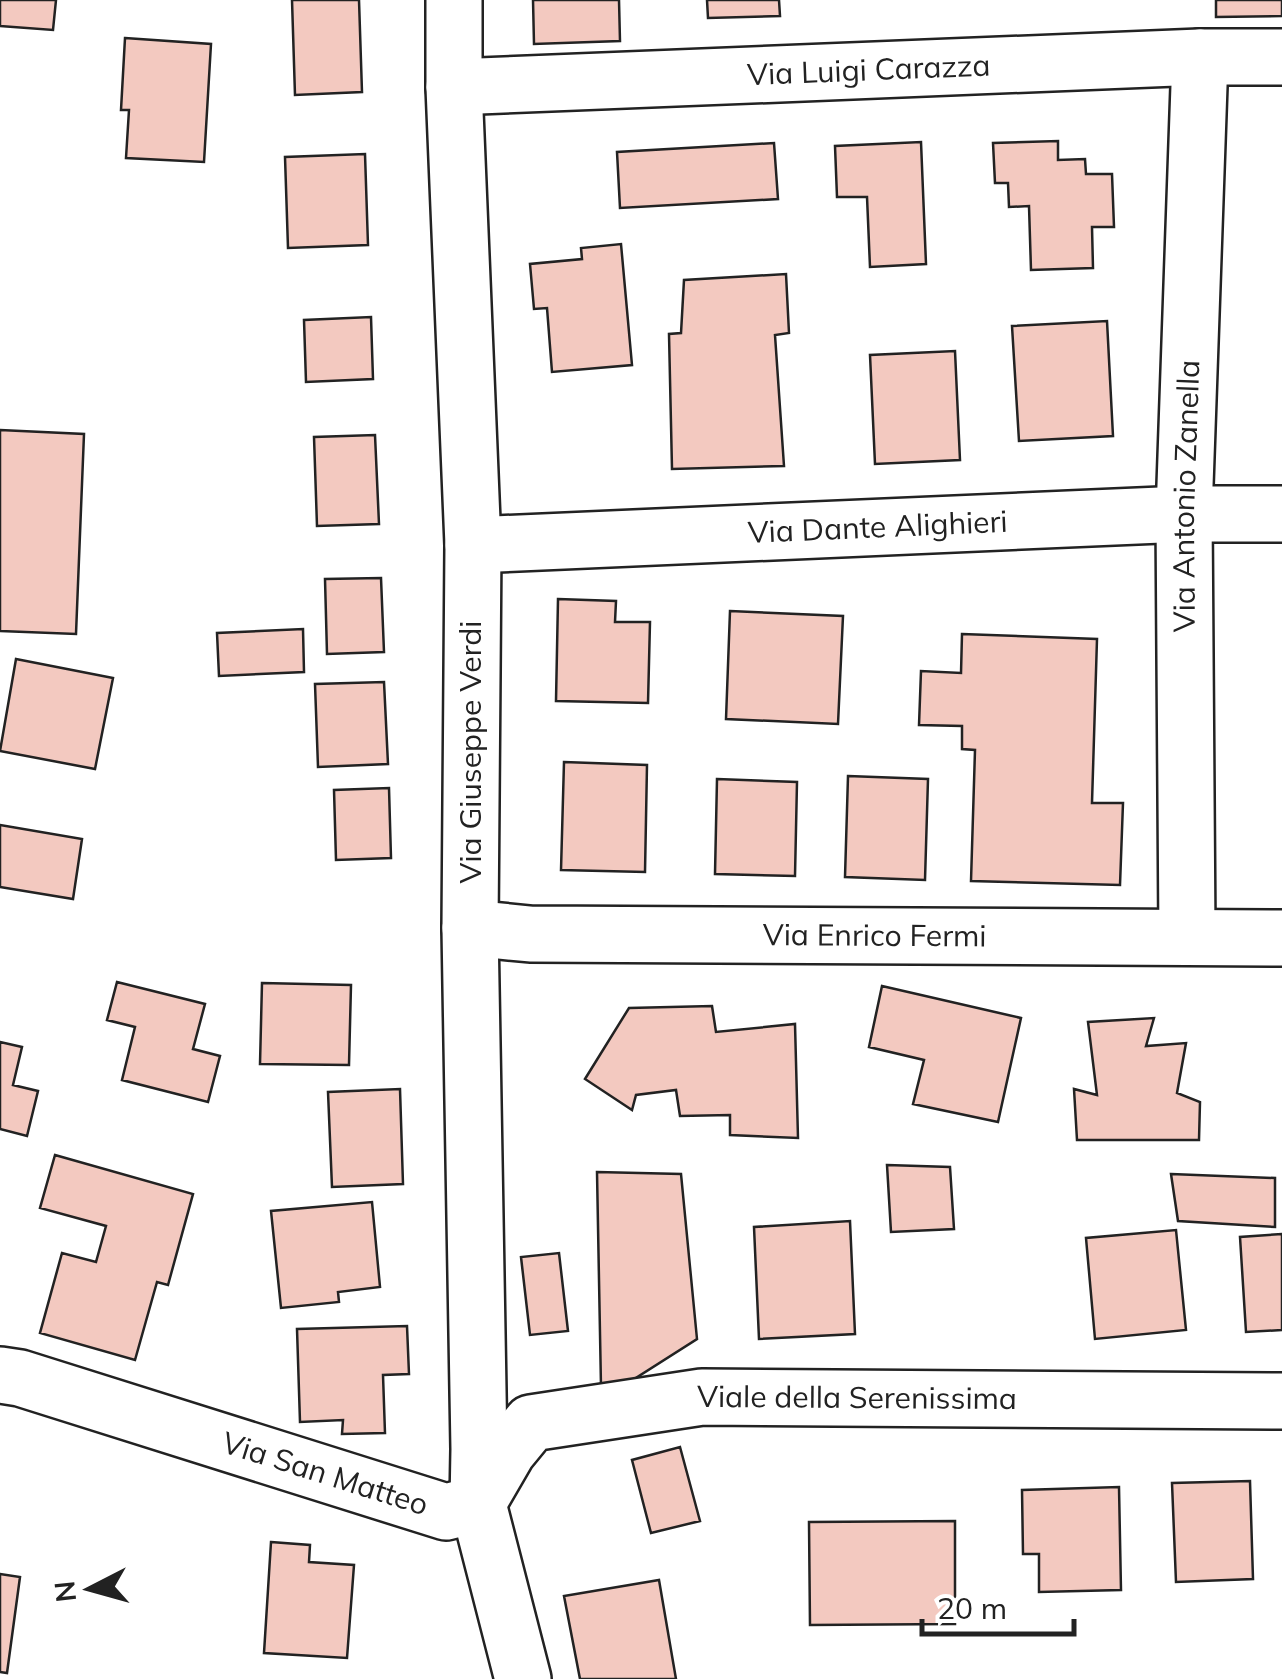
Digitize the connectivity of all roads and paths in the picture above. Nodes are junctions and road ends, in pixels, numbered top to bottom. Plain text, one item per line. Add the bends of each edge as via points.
1 (454, 0) edge
2 (1200, 57) junction
3 (1282, 58) edge
4 (454, 87) junction
5 (1184, 514) junction
6 (1282, 514) edge
7 (472, 545) junction
8 (470, 928) junction
9 (1186, 936) junction
10 (1282, 938) edge
11 (0, 1375) edge
12 (1282, 1400) edge
13 (478, 1504) junction
14 (523, 1679) edge

1 - 4 street, Via Giuseppe Verdi
2 - 3 street, Via Luigi Carazza
2 - 4 street, Via Luigi Carazza
2 - 5 street, Via Antonio Zanella
4 - 7 street, Via Giuseppe Verdi
5 - 6 street, Via Dante Alighieri
5 - 7 street, Via Dante Alighieri
5 - 9 street, Via Antonio Zanella
7 - 8 street, Via Giuseppe Verdi
8 - 9 street, Via Enrico Fermi via 530,934
8 - 13 street, Via Giuseppe Verdi
9 - 10 street, Via Enrico Fermi
11 - 13 street, Via San Matteo via 446,1512
12 - 13 street, Viale della Serenissima via 702,1397 531,1423
13 - 14 street

